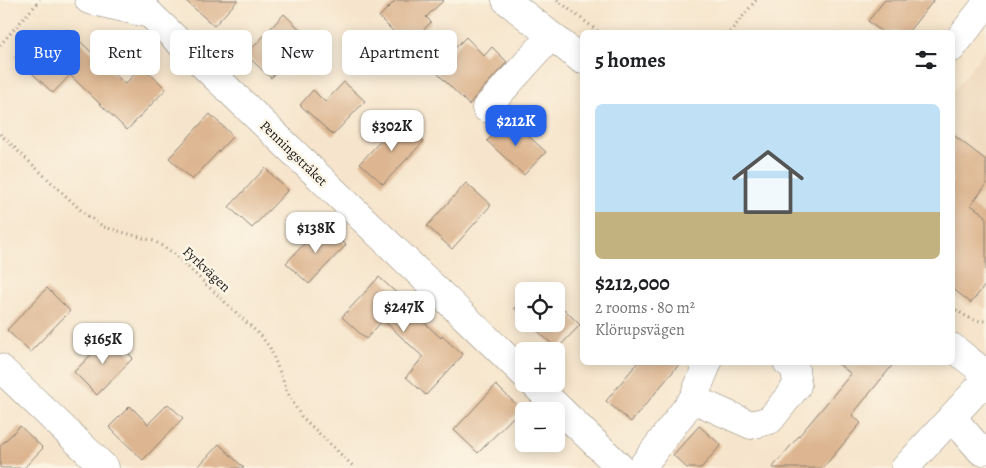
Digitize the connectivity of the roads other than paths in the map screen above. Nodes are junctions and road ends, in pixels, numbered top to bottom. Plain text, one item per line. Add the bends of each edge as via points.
1 (88, 0) edge
2 (506, 0) edge
3 (986, 4) edge
4 (142, 7) edge
5 (551, 36) junction
6 (955, 44) edge
7 (580, 58) edge
8 (486, 108) dead end
9 (955, 349) edge
10 (515, 365) edge
11 (707, 365) edge
12 (790, 365) edge
13 (0, 368) edge
14 (986, 374) edge
15 (986, 380) edge
16 (542, 392) edge
17 (693, 399) junction
18 (952, 417) junction
19 (981, 451) dead end
20 (105, 468) edge
21 (621, 468) edge
22 (641, 468) edge
23 (905, 468) edge

1 - 4 street, Penningstråket
2 - 5 street
3 - 6 street
4 - 10 street, Penningstråket
5 - 7 street
5 - 8 street
9 - 14 street
11 - 17 street
12 - 17 street via 795,368 798,386 770,420 751,425
13 - 20 street
15 - 18 street
16 - 21 street
17 - 22 street
18 - 19 street
18 - 23 street

